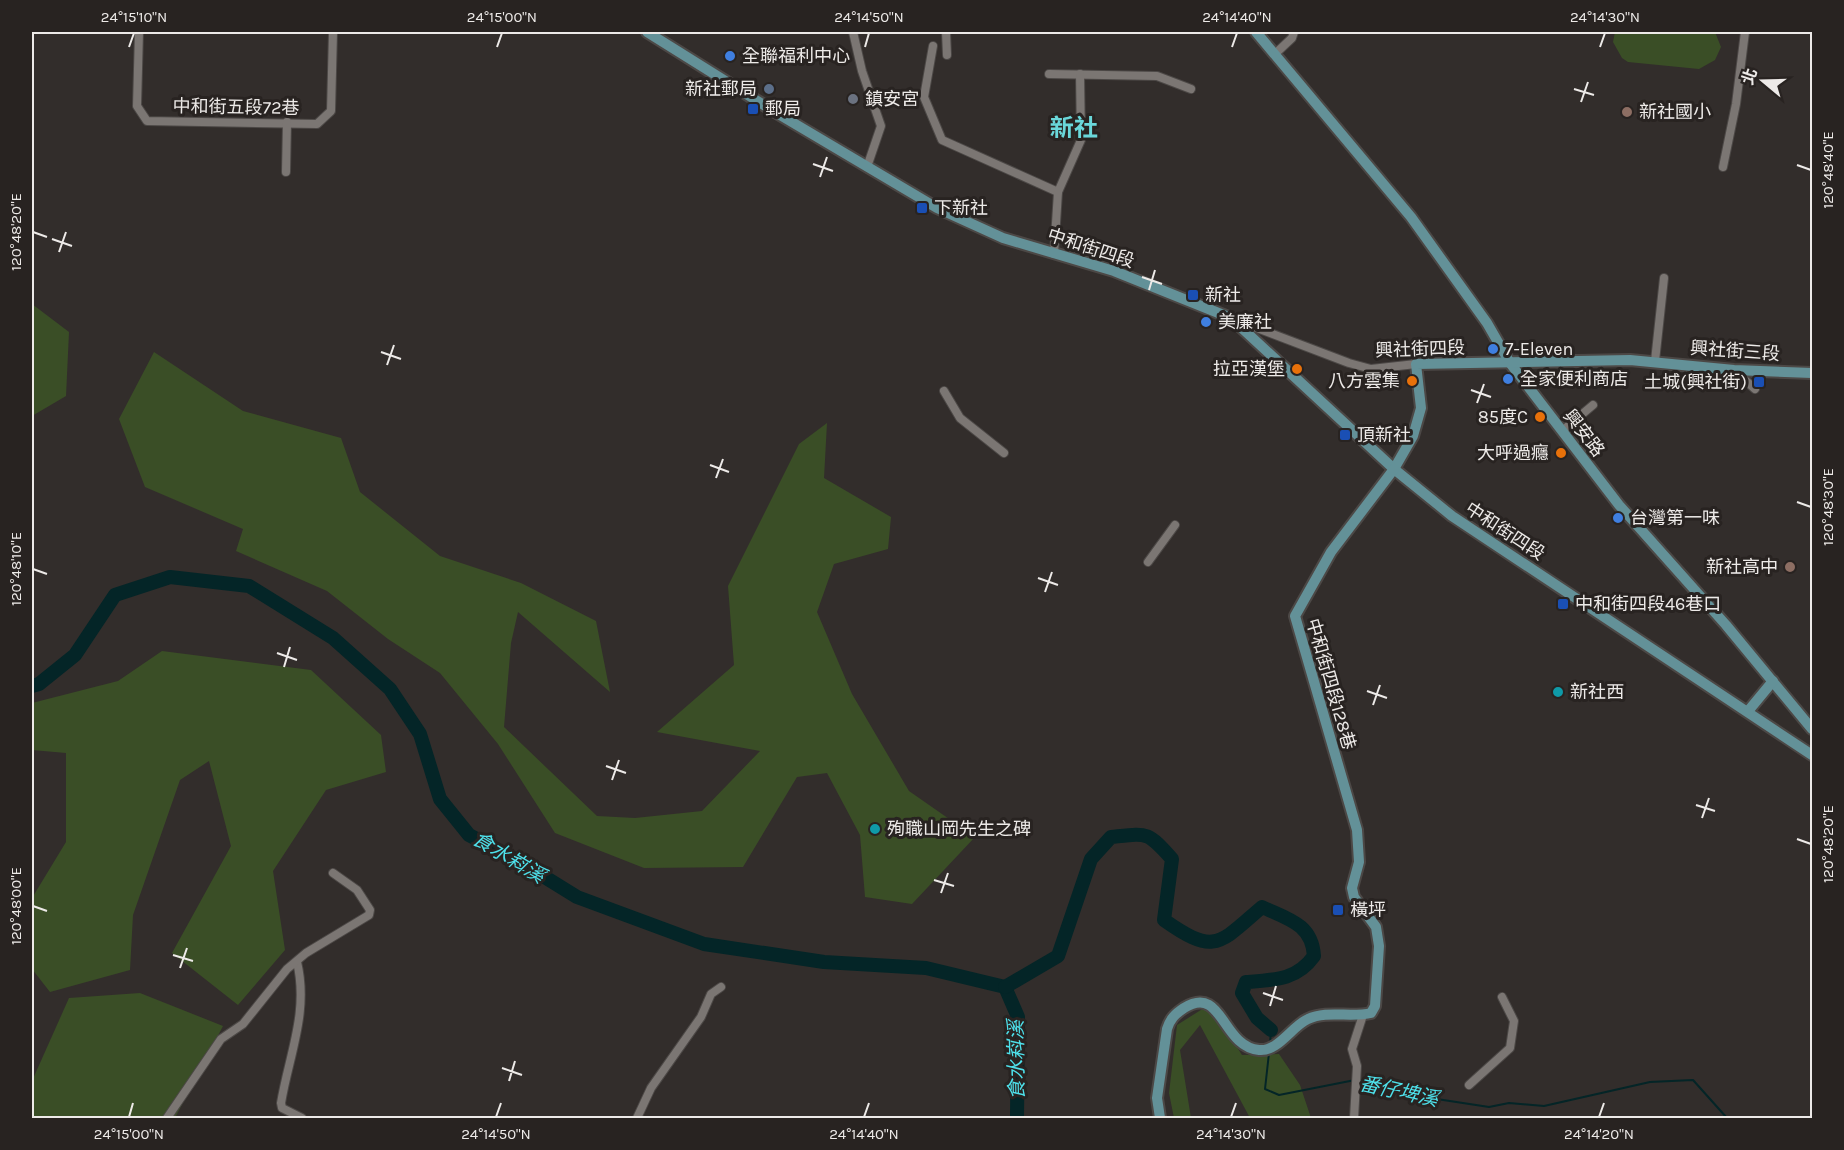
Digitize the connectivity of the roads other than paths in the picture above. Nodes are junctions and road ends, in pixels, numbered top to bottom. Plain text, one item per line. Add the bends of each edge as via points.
1 (139, 32) edge
2 (333, 32) edge
3 (647, 32) edge
4 (853, 32) edge
5 (946, 32) edge
6 (1256, 32) edge
7 (1294, 32) edge
8 (1745, 32) edge
9 (933, 46) dead end
10 (1276, 53) junction
11 (947, 55) dead end
12 (1049, 74) dead end
13 (1080, 74) junction
14 (1191, 89) dead end
15 (286, 122) junction
16 (867, 166) junction
17 (1723, 167) dead end
18 (286, 172) dead end
19 (1058, 192) junction
20 (1054, 254) junction
21 (1664, 278) dead end
22 (1232, 318) junction
23 (1655, 361) junction
24 (1510, 363) junction
25 (1416, 364) junction
26 (1734, 370) junction
27 (1812, 373) edge
28 (1755, 389) dead end
29 (944, 391) dead end
30 (1593, 405) dead end
31 (1562, 431) junction
32 (1004, 453) dead end
33 (1394, 469) junction
34 (1175, 525) dead end
35 (1148, 562) dead end
36 (1773, 681) junction
37 (1749, 710) junction
38 (1812, 729) edge
39 (1812, 754) edge
40 (333, 873) dead end
41 (297, 962) junction
42 (721, 987) dead end
43 (1502, 998) dead end
44 (1364, 1015) junction
45 (1469, 1084) dead end
46 (167, 1119) edge
47 (302, 1119) edge
48 (637, 1119) edge
49 (1160, 1119) edge
50 (1354, 1119) edge

1 - 15 street, 中和街五段72巷 via 137,106 147,121
2 - 15 street, 中和街五段72巷 via 331,111 317,124
3 - 16 street, 中和街四段
4 - 16 street via 881,126
5 - 11 street
6 - 10 street, 興安路
7 - 10 street
8 - 17 street
9 - 19 street via 924,97 942,140
10 - 24 street, 興安路 via 1411,217 1487,323
12 - 13 street
13 - 14 street via 1157,76
13 - 19 street via 1081,140
15 - 18 street
16 - 20 street, 中和街四段 via 938,208 1003,238
19 - 20 street
20 - 22 street, 中和街四段 via 1114,271
21 - 23 street
22 - 25 street, 興社街四段 via 1371,369
22 - 33 street, 中和街四段
23 - 24 street, 興社街四段 via 1568,359
23 - 26 street, 興社街三段
24 - 25 street, 興社街四段
24 - 31 street, 興安路
25 - 33 street, 中和街四段128巷 via 1420,418
26 - 27 street, 興社街三段
26 - 28 street
29 - 32 street via 960,417
30 - 31 street
31 - 36 street, 興安路 via 1619,505
33 - 37 street, 中和街四段 via 1452,516
33 - 44 street, 中和街四段128巷 via 1331,552 1294,616 1357,830 1359,862 1352,888 1354,897 1376,927 1376,999 1371,1013
34 - 35 street
36 - 37 street
36 - 38 street, 興安路
37 - 39 street, 中和街四段
40 - 41 street via 357,890 370,910 369,915
41 - 46 street via 243,1024 221,1039
41 - 47 street via 301,979 299,1033 287,1066 281,1103 282,1108
42 - 48 street via 711,994 701,1017 651,1088
43 - 45 street via 1514,1021 1510,1048
44 - 49 street via 1316,1015 1275,1045 1259,1050 1240,1042 1207,1003 1189,1005 1170,1019 1167,1029 1157,1098
44 - 50 street via 1352,1049 1357,1066

